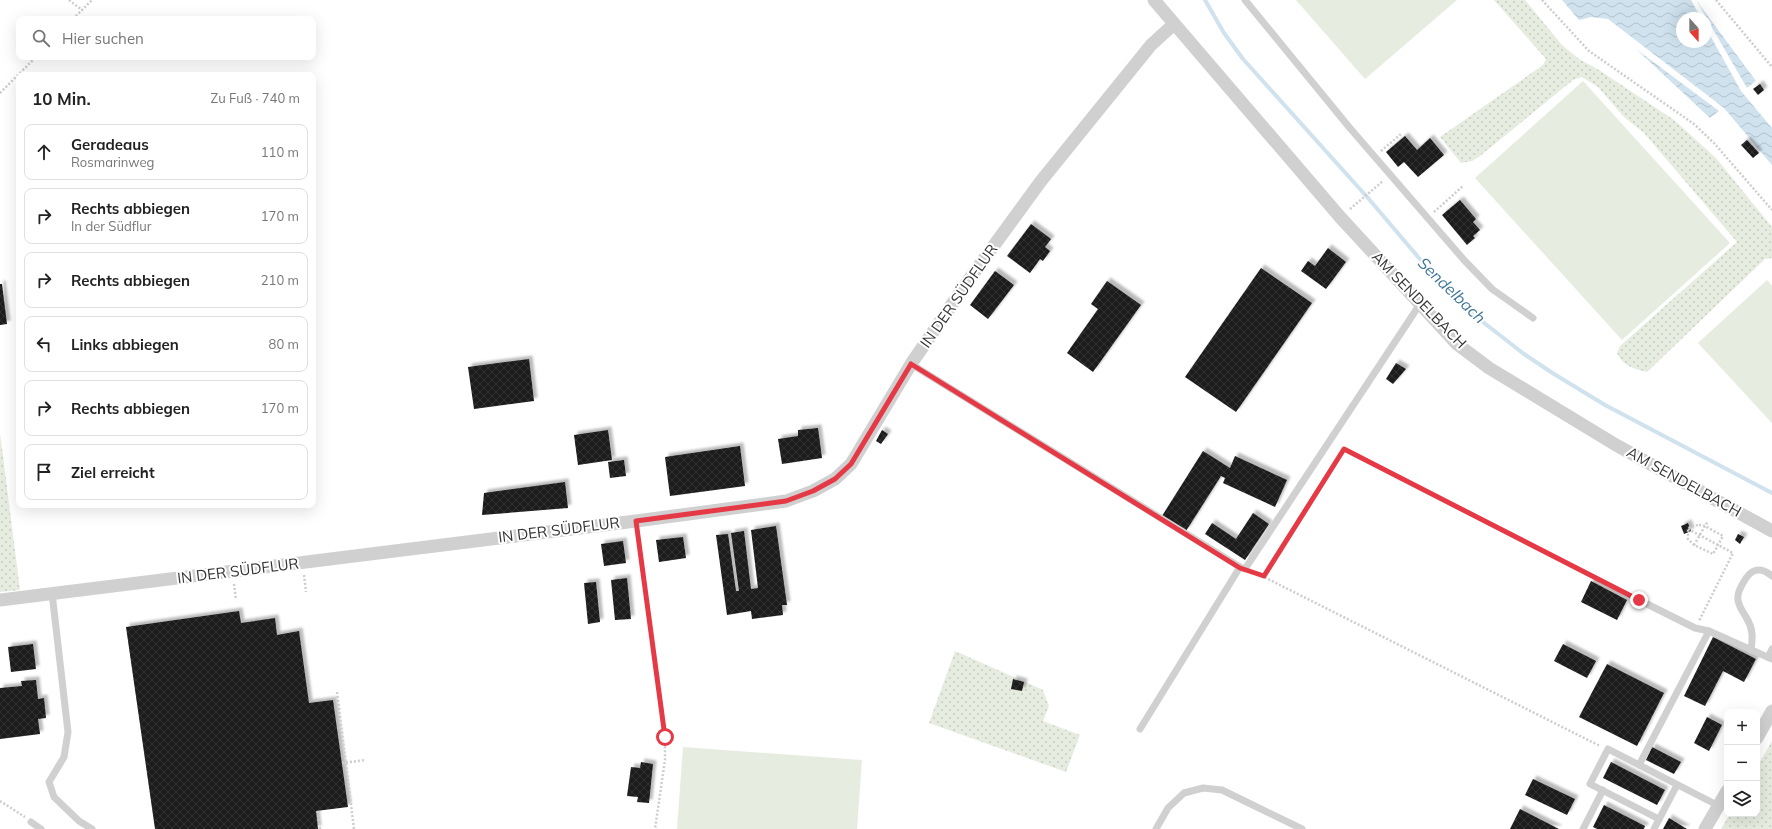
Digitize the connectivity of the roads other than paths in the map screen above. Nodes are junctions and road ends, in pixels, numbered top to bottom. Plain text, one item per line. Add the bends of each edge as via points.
1 (1154, 0) edge
2 (1245, 0) edge
3 (1174, 24) junction
4 (1420, 304) junction
5 (1533, 318) dead end
6 (911, 364) junction
7 (1772, 531) edge
8 (1243, 568) junction
9 (1772, 576) edge
10 (52, 594) junction
11 (0, 600) edge
12 (1639, 600) road end
13 (1709, 631) junction
14 (1772, 648) edge
15 (1751, 650) junction
16 (1770, 658) edge
17 (1772, 711) edge
18 (1140, 729) dead end
19 (1760, 733) edge
20 (1639, 765) junction
21 (1677, 785) junction
22 (1603, 790) junction
23 (1724, 797) edge
24 (1719, 806) junction
25 (1660, 819) junction
26 (31, 822) road end
27 (41, 829) edge
28 (92, 829) edge
29 (1156, 829) edge
30 (1302, 829) edge
31 (1583, 829) edge
32 (1654, 829) edge
33 (1705, 829) edge

1 - 3 street, AM SENDELBACH
2 - 5 lane via 1427,217 1492,289
3 - 4 street, AM SENDELBACH via 1340,217
3 - 6 street, IN DER SÜDFLUR via 1152,44 1041,181
4 - 7 street, AM SENDELBACH via 1457,344 1489,368 1616,445
4 - 8 lane
6 - 8 lane
6 - 10 street, IN DER SÜDFLUR via 851,464 835,479 786,501
8 - 18 lane
9 - 15 lane via 1761,570 1753,570 1739,591 1739,606 1751,626
10 - 11 street, IN DER SÜDFLUR
10 - 28 lane via 68,732 64,757 50,782 54,797 79,821
12 - 13 lane via 1695,628
13 - 15 lane
13 - 20 lane
14 - 16 lane
15 - 16 lane
17 - 19 street
20 - 21 lane
20 - 22 lane via 1608,749 1590,784
21 - 24 lane
21 - 25 lane
22 - 25 lane
22 - 31 lane
23 - 24 street
24 - 33 street
25 - 32 lane
26 - 27 lane
29 - 30 lane via 1168,808 1184,793 1203,788 1222,790

